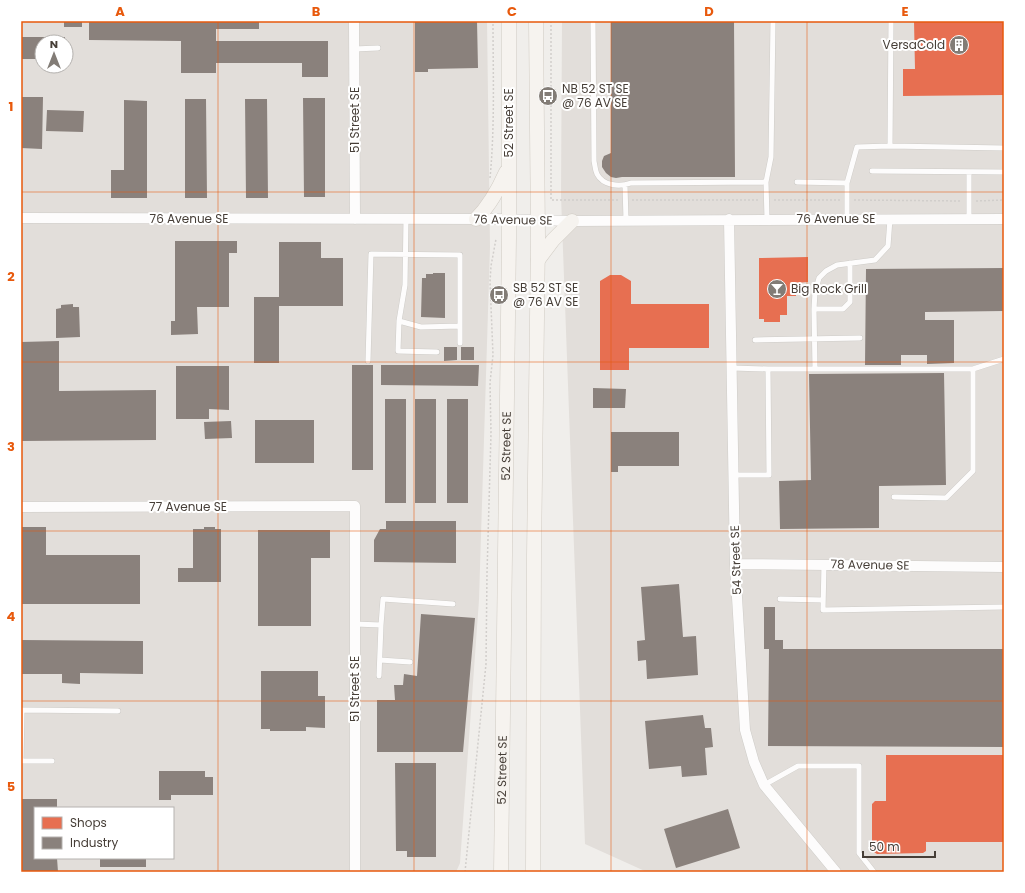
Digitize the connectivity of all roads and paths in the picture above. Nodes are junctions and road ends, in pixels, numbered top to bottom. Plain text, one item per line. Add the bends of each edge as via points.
1 (354, 21) edge
2 (493, 21) edge
3 (509, 21) edge
4 (536, 21) edge
5 (551, 21) edge
6 (593, 21) edge
7 (773, 21) edge
8 (891, 21) edge
9 (378, 48) dead end
10 (354, 49) junction
11 (890, 146) junction
12 (1004, 148) edge
13 (509, 164) junction
14 (872, 172) dead end
15 (969, 172) junction
16 (1004, 172) edge
17 (490, 178) dead end
18 (766, 182) junction
19 (796, 182) dead end
20 (847, 183) junction
21 (625, 185) junction
22 (626, 200) junction
23 (766, 200) junction
24 (847, 200) junction
25 (1004, 200) edge
26 (970, 201) junction
27 (21, 218) edge
28 (355, 219) junction
29 (406, 219) junction
30 (476, 219) junction
31 (509, 219) junction
32 (729, 219) junction
33 (766, 219) junction
34 (847, 219) junction
35 (890, 219) junction
36 (970, 219) junction
37 (1004, 219) edge
38 (538, 220) junction
39 (626, 220) junction
40 (572, 221) junction
41 (496, 239) dead end
42 (405, 254) junction
43 (538, 260) junction
44 (850, 263) junction
45 (814, 309) junction
46 (399, 321) junction
47 (460, 326) junction
48 (860, 338) dead end
49 (755, 340) dead end
50 (815, 340) junction
51 (460, 343) dead end
52 (437, 352) dead end
53 (1004, 359) edge
54 (368, 361) dead end
55 (732, 368) junction
56 (973, 369) junction
57 (768, 370) junction
58 (815, 370) junction
59 (734, 475) junction
60 (894, 497) dead end
61 (355, 506) joint
62 (21, 507) edge
63 (735, 564) junction
64 (824, 564) junction
65 (1004, 567) edge
66 (780, 599) dead end
67 (824, 600) junction
68 (453, 604) dead end
69 (1004, 607) edge
70 (355, 624) junction
71 (381, 625) junction
72 (380, 660) junction
73 (410, 662) dead end
74 (379, 676) dead end
75 (118, 711) dead end
76 (21, 761) edge
77 (52, 761) dead end
78 (764, 785) junction
79 (355, 872) edge
80 (465, 872) edge
81 (501, 872) edge
82 (533, 872) edge
83 (836, 872) edge
84 (874, 872) edge

1 - 10 street, 51 Street SE
2 - 17 path
3 - 13 main road, 52 Street SE
4 - 38 main road
5 - 22 path via 551,200
6 - 21 lane via 594,161 597,174 604,181 614,185
7 - 18 lane via 771,157
8 - 11 lane
9 - 10 lane
10 - 28 street, 51 Street SE
11 - 12 lane
11 - 20 lane via 856,147
13 - 30 main road via 498,191
13 - 31 main road, 52 Street SE
14 - 15 lane
15 - 16 lane
15 - 26 lane
18 - 21 lane
18 - 23 lane
19 - 20 lane
20 - 24 lane
21 - 22 lane
22 - 23 path
22 - 39 lane
23 - 24 path
23 - 33 lane
24 - 26 path
24 - 34 lane
25 - 26 path
26 - 36 lane
27 - 28 street, 76 Avenue SE
28 - 29 street, 76 Avenue SE
29 - 30 street, 76 Avenue SE
29 - 42 lane
30 - 31 street, 76 Avenue SE
31 - 38 street, 76 Avenue SE
31 - 81 main road, 52 Street SE
32 - 33 street, 76 Avenue SE
32 - 39 street, 76 Avenue SE
32 - 55 street, 54 Street SE
33 - 34 street, 76 Avenue SE
34 - 35 street, 76 Avenue SE
35 - 36 street, 76 Avenue SE
35 - 44 lane via 888,246 875,260
36 - 37 street, 76 Avenue SE
38 - 40 street, 76 Avenue SE
38 - 43 main road
39 - 40 street, 76 Avenue SE
40 - 43 main road
41 - 80 path via 490,282 493,355 490,383 486,664
42 - 46 lane via 405,285
42 - 47 lane via 460,255
42 - 54 lane via 371,254
43 - 82 main road
44 - 45 lane via 837,265 819,278
44 - 45 lane via 850,302 843,309
45 - 50 lane
46 - 47 lane via 421,327
46 - 52 lane via 398,351
47 - 51 lane
48 - 50 lane
49 - 50 lane
50 - 58 lane
53 - 56 lane
55 - 57 lane
55 - 59 street, 54 Street SE
56 - 58 lane
56 - 60 lane via 973,470 946,498
57 - 58 lane
57 - 59 lane via 769,475
59 - 63 street, 54 Street SE
61 - 62 street, 77 Avenue SE
61 - 70 street, 51 Street SE
63 - 64 street, 78 Avenue SE
63 - 78 street, 54 Street SE via 745,730
64 - 65 street, 78 Avenue SE
64 - 67 lane
66 - 67 lane
67 - 69 lane via 824,610
68 - 71 lane via 383,599
70 - 71 lane
70 - 79 street, 51 Street SE
71 - 72 lane
72 - 73 lane
72 - 74 lane
75 - 76 lane via 22,710
76 - 77 lane
78 - 83 street, 54 Street SE
78 - 84 lane via 798,766 859,766 859,853

